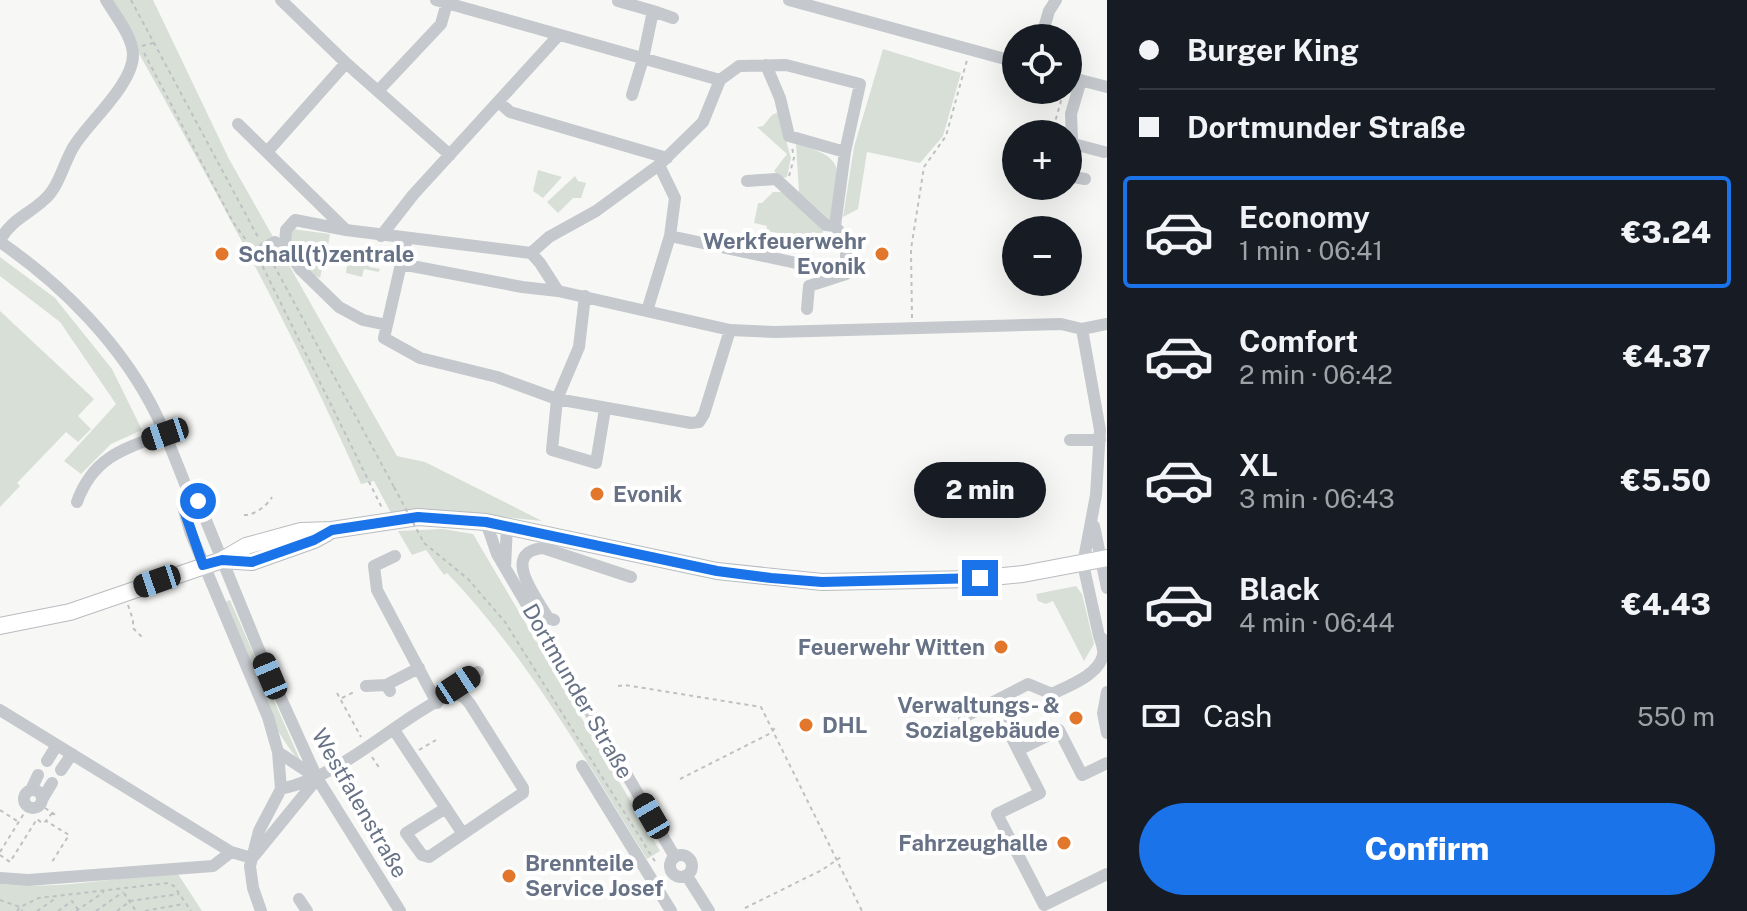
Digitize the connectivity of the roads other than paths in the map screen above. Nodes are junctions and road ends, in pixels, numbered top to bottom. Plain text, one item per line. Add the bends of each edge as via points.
1 (106, 0) edge
2 (281, 0) edge
3 (789, 0) edge
4 (1056, 0) edge
5 (618, 1) edge
6 (441, 2) edge
7 (653, 11) junction
8 (673, 18) dead end
9 (1045, 24) edge
10 (558, 36) junction
11 (1002, 58) edge
12 (643, 59) junction
13 (346, 63) junction
14 (766, 65) junction
15 (720, 80) junction
16 (1082, 80) edge
17 (1107, 87) edge
18 (378, 91) junction
19 (632, 95) dead end
20 (499, 102) junction
21 (238, 124) dead end
22 (1082, 149) edge
23 (267, 152) junction
24 (845, 152) junction
25 (1104, 152) dead end
26 (450, 155) junction
27 (663, 162) junction
28 (1082, 178) edge
29 (1085, 179) dead end
30 (747, 181) dead end
31 (835, 226) junction
32 (346, 230) junction
33 (381, 236) junction
34 (670, 236) junction
35 (407, 238) junction
36 (0, 241) edge
37 (531, 253) junction
38 (401, 264) junction
39 (846, 274) junction
40 (558, 291) junction
41 (585, 296) junction
42 (807, 309) dead end
43 (647, 311) junction
44 (1106, 322) edge
45 (387, 325) junction
46 (1082, 329) junction
47 (730, 330) junction
48 (557, 399) junction
49 (605, 409) junction
50 (165, 434) junction
51 (1070, 440) dead end
52 (1100, 440) junction
53 (190, 496) junction
54 (77, 502) dead end
55 (1092, 515) junction
56 (486, 522) junction
57 (507, 526) junction
58 (395, 556) dead end
59 (1104, 559) edge
60 (222, 560) junction
61 (1083, 564) junction
62 (203, 565) junction
63 (505, 568) junction
64 (631, 577) dead end
65 (1107, 588) edge
66 (554, 620) dead end
67 (0, 626) edge
68 (1103, 640) edge
69 (419, 668) junction
70 (478, 672) dead end
71 (366, 686) road end
72 (1107, 692) edge
73 (453, 693) junction
74 (994, 702) junction
75 (437, 703) junction
76 (0, 710) edge
77 (964, 717) dead end
78 (394, 730) junction
79 (1107, 733) edge
80 (57, 745) junction
81 (1018, 750) junction
82 (278, 752) junction
83 (72, 754) junction
84 (47, 761) dead end
85 (1107, 763) edge
86 (582, 766) dead end
87 (61, 770) dead end
88 (38, 775) dead end
89 (317, 778) junction
90 (52, 783) dead end
91 (281, 789) junction
92 (446, 808) junction
93 (463, 834) junction
94 (231, 852) junction
95 (675, 857) junction
96 (252, 858) junction
97 (671, 871) junction
98 (1107, 874) edge
99 (687, 876) junction
100 (0, 878) edge
101 (654, 881) junction
102 (299, 899) dead end
103 (1044, 908) edge
104 (261, 911) edge
105 (307, 911) edge
106 (400, 911) edge
107 (671, 911) edge
108 (709, 911) edge

1 - 36 street via 131,45 129,69 102,114 74,146 48,197 9,225
2 - 13 street
3 - 11 street
4 - 9 street
5 - 7 street
6 - 10 street
6 - 18 street via 441,24
7 - 8 street
7 - 12 street
10 - 12 street
10 - 20 street
12 - 15 street
12 - 19 street
13 - 18 street
13 - 23 street
14 - 15 street via 739,66
14 - 24 street via 789,136
14 - 24 street via 860,84
15 - 27 street via 703,122
16 - 17 street
18 - 26 street
20 - 26 street
20 - 27 street via 510,112
21 - 23 street
22 - 25 street
23 - 32 street
24 - 31 street
26 - 33 street
27 - 34 street via 675,198
27 - 37 street
28 - 29 street
30 - 31 street via 776,179 826,225
31 - 39 street via 846,240
32 - 33 street
32 - 45 street via 295,220 286,230 285,246 300,269 339,307
33 - 35 street
34 - 39 street
34 - 43 street
35 - 37 street
35 - 38 street
36 - 50 street, Westfalenstraße via 59,287 87,318 131,373
37 - 40 street
38 - 40 street
38 - 45 street
39 - 42 street via 809,286
40 - 41 street
41 - 43 street
41 - 48 street via 579,347
43 - 47 street
44 - 46 street
45 - 48 street via 384,338 420,358
46 - 47 street via 1061,324
46 - 52 street
47 - 49 street via 699,422
48 - 49 street
48 - 49 street via 552,450 596,463
50 - 53 street, Westfalenstraße
50 - 54 street via 111,455 83,485
51 - 52 street
52 - 55 street
53 - 60 street, Westfalenstraße via 198,501
53 - 62 street, Westfalenstraße via 183,507
55 - 59 street
55 - 61 street
56 - 57 main road
56 - 60 main road via 418,517 389,521 332,530 252,562
56 - 63 street, Dortmunder Straße
57 - 61 main road via 717,571 822,582 971,579
57 - 63 street
58 - 69 street via 374,566 377,590
59 - 61 main road
59 - 65 street
60 - 62 main road
60 - 89 street, Westfalenstraße
61 - 68 street
62 - 67 main road via 70,612
62 - 82 street, Westfalenstraße
63 - 95 street, Dortmunder Straße
64 - 66 street via 543,548 533,550 522,574
68 - 74 street via 1103,653 1092,671 1052,694 1028,684
69 - 71 street via 388,688
69 - 75 street
70 - 73 street
72 - 79 street
73 - 75 street
73 - 93 street via 470,704 523,788 520,797
74 - 77 street
74 - 81 street
75 - 78 street
76 - 80 street
78 - 89 street via 383,742
78 - 92 street
80 - 83 street
80 - 84 street
81 - 85 street via 1059,730 1082,775
81 - 103 street via 1040,793 997,814
82 - 89 street
82 - 91 street, Westfalenstraße
83 - 87 street
83 - 94 street
86 - 101 street, Dortmunder Straße
88 - 90 street via 39,802
89 - 91 street
89 - 96 street
89 - 106 street, Westfalenstraße
91 - 96 street via 259,831
92 - 93 street
92 - 93 street via 406,833 419,853 429,857
94 - 96 street
94 - 100 street via 213,866
95 - 97 street
95 - 99 street via 691,861
96 - 104 street via 250,875
97 - 99 street
97 - 101 street
98 - 103 street
99 - 108 street
101 - 107 street, Dortmunder Straße
102 - 105 street

